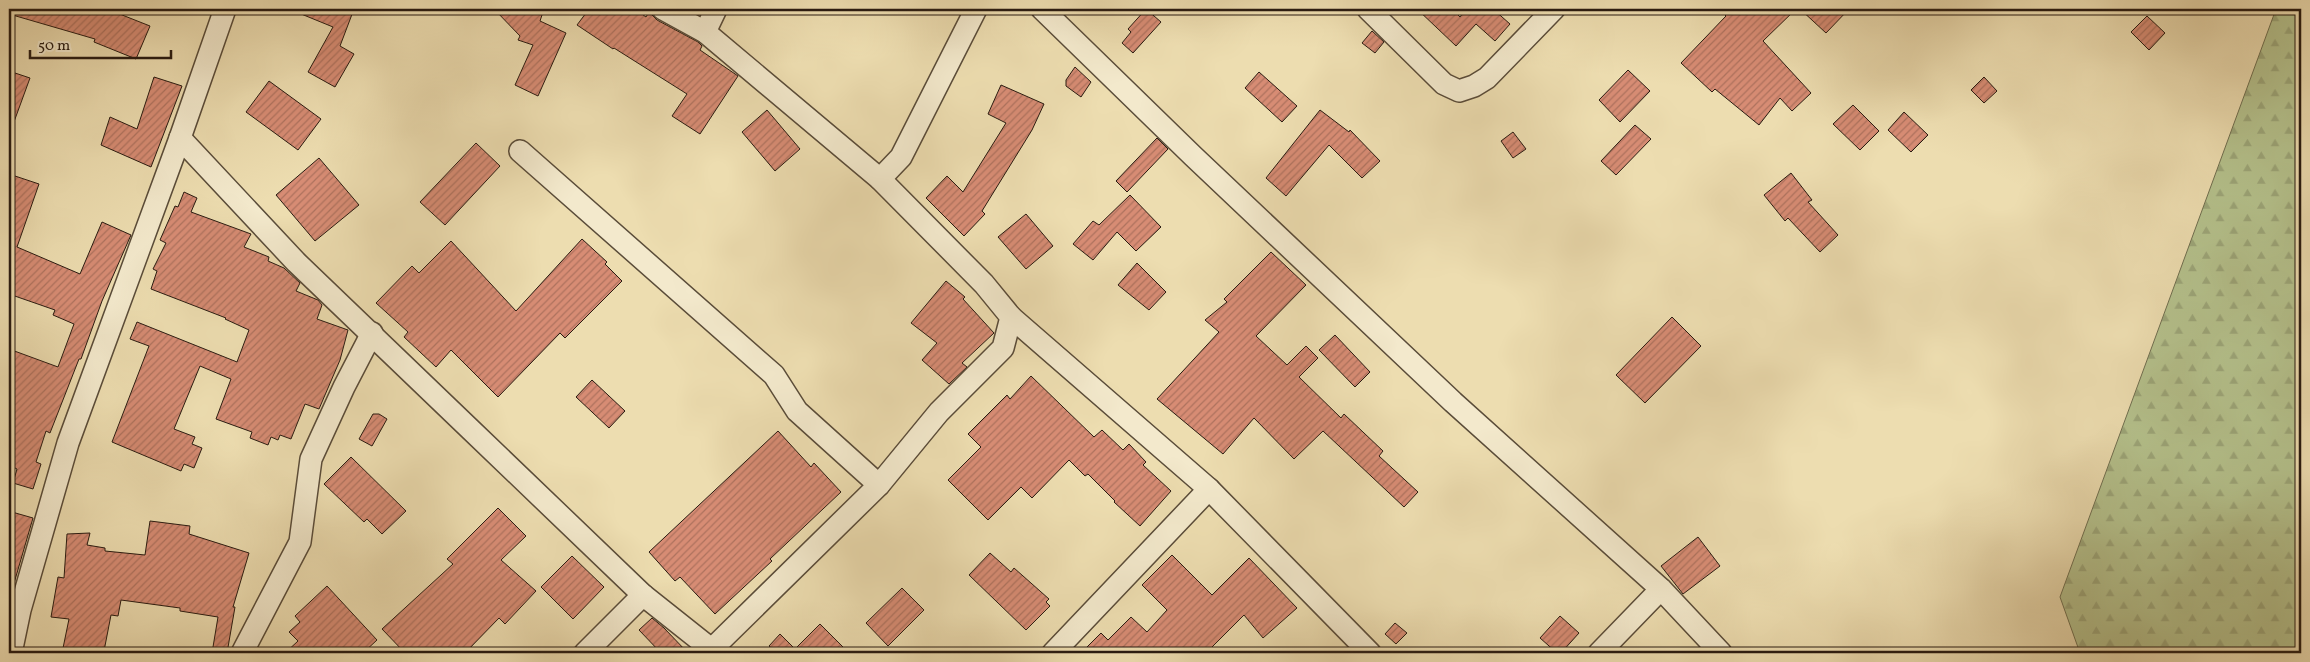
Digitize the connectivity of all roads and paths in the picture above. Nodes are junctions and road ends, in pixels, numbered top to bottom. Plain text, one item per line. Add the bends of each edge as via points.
1 (663, 9) edge
2 (716, 9) edge
3 (976, 9) edge
4 (1042, 9) edge
5 (1368, 9) edge
6 (1554, 9) edge
7 (220, 10) edge
8 (705, 32) junction
9 (180, 138) junction
10 (520, 150) dead end
11 (880, 179) junction
12 (1011, 317) junction
13 (372, 333) junction
14 (879, 485) junction
15 (1209, 489) junction
16 (1661, 589) junction
17 (643, 595) junction
18 (714, 651) edge
19 (11, 653) edge
20 (242, 653) edge
21 (585, 653) edge
22 (1053, 653) edge
23 (1370, 653) edge
24 (1599, 653) edge
25 (1721, 653) edge

1 - 8 street
2 - 8 street
3 - 11 street via 901,157
4 - 16 street via 1453,402
5 - 6 street via 1444,84 1459,90 1487,78
7 - 9 street
8 - 11 street
9 - 13 street via 296,262
9 - 19 street via 68,443 20,610
10 - 14 street via 774,375 797,411
11 - 12 street via 984,284
12 - 14 street via 1003,348 939,412
12 - 15 street
13 - 17 street
13 - 20 street via 311,458 300,542
14 - 18 street
15 - 22 street
15 - 23 street
16 - 24 street
16 - 25 street
17 - 18 street
17 - 21 street

